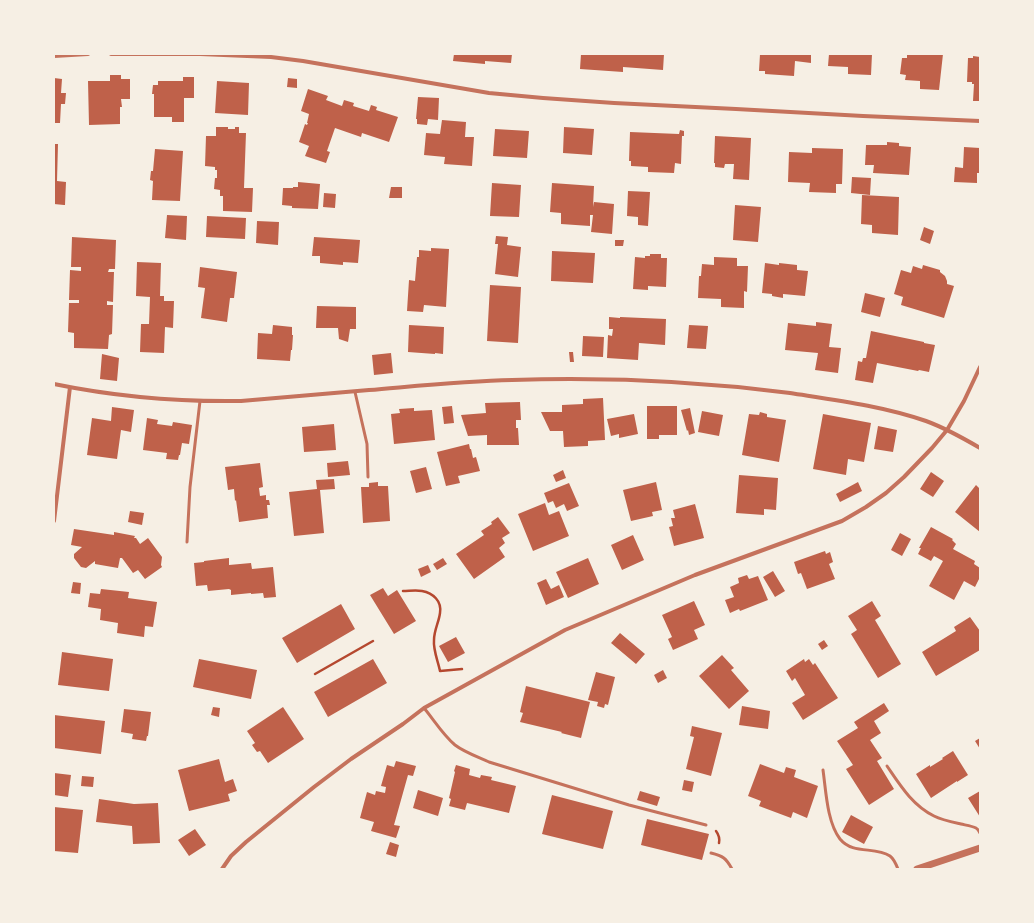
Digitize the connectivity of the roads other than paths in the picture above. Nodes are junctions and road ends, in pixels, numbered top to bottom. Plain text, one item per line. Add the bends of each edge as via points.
1 (88, 54) edge
2 (111, 54) edge
3 (54, 56) edge
4 (980, 121) edge
5 (980, 366) edge
6 (54, 384) edge
7 (70, 387) junction
8 (354, 392) junction
9 (200, 401) junction
10 (947, 430) junction
11 (980, 448) edge
12 (368, 477) dead end
13 (54, 521) edge
14 (187, 542) dead end
15 (424, 708) junction
16 (887, 766) dead end
17 (823, 770) dead end
18 (706, 825) dead end
19 (980, 833) edge
20 (980, 848) edge
21 (711, 853) dead end
22 (222, 869) edge
23 (732, 869) edge
24 (898, 869) edge
25 (917, 869) edge

1 - 3 street
2 - 4 street via 271,57 489,93 543,98
5 - 10 street
6 - 7 street
7 - 9 street via 103,393
7 - 13 street
8 - 9 street via 242,401
8 - 10 street via 510,380 592,378 671,381 760,389 838,401 906,415
8 - 12 lane via 367,444
9 - 14 lane via 190,487
10 - 11 street
10 - 15 street via 886,493 842,521 702,572 564,630
15 - 18 lane via 455,745 489,762 629,805
15 - 22 street via 314,787 246,842
16 - 19 lane via 905,792 923,809 934,816 976,828
17 - 24 lane via 830,813 841,840 855,848 890,856
20 - 25 street
21 - 23 lane via 723,857

